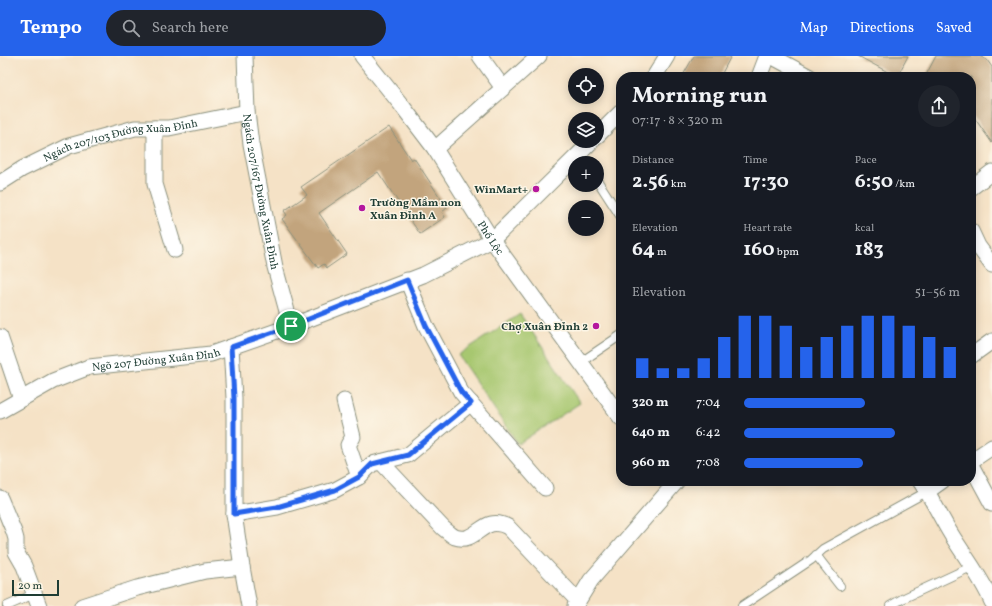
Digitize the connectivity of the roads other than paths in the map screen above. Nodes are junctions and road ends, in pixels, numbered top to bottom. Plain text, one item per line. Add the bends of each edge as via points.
1 (245, 56) edge
2 (362, 56) edge
3 (480, 56) edge
4 (539, 56) edge
5 (668, 56) edge
6 (767, 56) edge
7 (771, 56) edge
8 (657, 72) edge
9 (761, 72) edge
10 (801, 72) edge
11 (504, 88) junction
12 (247, 112) junction
13 (616, 117) edge
14 (155, 128) junction
15 (604, 129) edge
16 (587, 148) edge
17 (434, 149) junction
18 (992, 172) edge
19 (0, 183) edge
20 (976, 184) edge
21 (604, 190) edge
22 (616, 208) edge
23 (492, 240) junction
24 (976, 242) edge
25 (175, 250) dead end
26 (992, 265) edge
27 (407, 280) junction
28 (291, 326) junction
29 (0, 337) edge
30 (616, 338) edge
31 (992, 341) edge
32 (231, 347) junction
33 (976, 352) edge
34 (581, 362) junction
35 (21, 398) junction
36 (344, 401) dead end
37 (471, 403) junction
38 (0, 411) edge
39 (616, 411) edge
40 (992, 447) edge
41 (976, 458) edge
42 (381, 462) junction
43 (976, 474) edge
44 (359, 477) junction
45 (669, 486) edge
46 (924, 486) edge
47 (545, 488) dead end
48 (0, 498) edge
49 (992, 504) edge
50 (234, 514) junction
51 (816, 555) junction
52 (973, 566) junction
53 (242, 567) junction
54 (840, 586) dead end
55 (36, 600) edge
56 (992, 602) edge
57 (576, 604) edge
58 (7, 606) edge
59 (82, 606) edge
60 (249, 606) edge
61 (742, 606) edge
62 (890, 606) edge

1 - 12 street, Ngách 207/167 Đường Xuân Đỉnh
2 - 17 street, Phố Lộc
3 - 11 street
4 - 11 street
5 - 8 street
6 - 9 street
7 - 10 street
11 - 17 street
12 - 14 street, Ngách 207/103 Đường Xuân Đỉnh via 169,128
12 - 28 street, Ngách 207/167 Đường Xuân Đỉnh via 275,268
13 - 15 street
14 - 19 street, Ngách 207/103 Đường Xuân Đỉnh via 135,128 69,146
14 - 25 street via 155,184
16 - 23 street, Ngõ 207 Đường Xuân Đỉnh
17 - 23 street, Phố Lộc
18 - 20 street
21 - 22 lane
23 - 27 street, Ngõ 207 Đường Xuân Đỉnh via 423,275
23 - 34 street, Phố Lộc
24 - 26 street
27 - 28 street, Ngõ 207 Đường Xuân Đỉnh
27 - 37 street via 426,326 461,392
28 - 32 street, Ngõ 207 Đường Xuân Đỉnh
29 - 35 street
30 - 34 lane
31 - 33 street
32 - 35 street, Ngõ 207 Đường Xuân Đỉnh via 211,354 89,368 53,381
32 - 50 street via 234,398
34 - 39 street, Phố Lộc
35 - 38 street, Ngõ 207 Đường Xuân Đỉnh
36 - 44 street via 353,437 348,445
37 - 42 street via 408,455
37 - 47 street
40 - 41 street
42 - 44 street via 372,464
42 - 57 street via 454,537 466,538 494,523 508,527
43 - 49 street
44 - 50 street via 335,490 277,507
45 - 57 street via 591,580
46 - 51 lane
46 - 52 street
48 - 55 street via 14,532 16,552
50 - 53 street
51 - 54 lane
51 - 61 lane
52 - 56 street
52 - 62 lane
53 - 59 street via 205,571 136,588
53 - 60 street
55 - 58 lane

